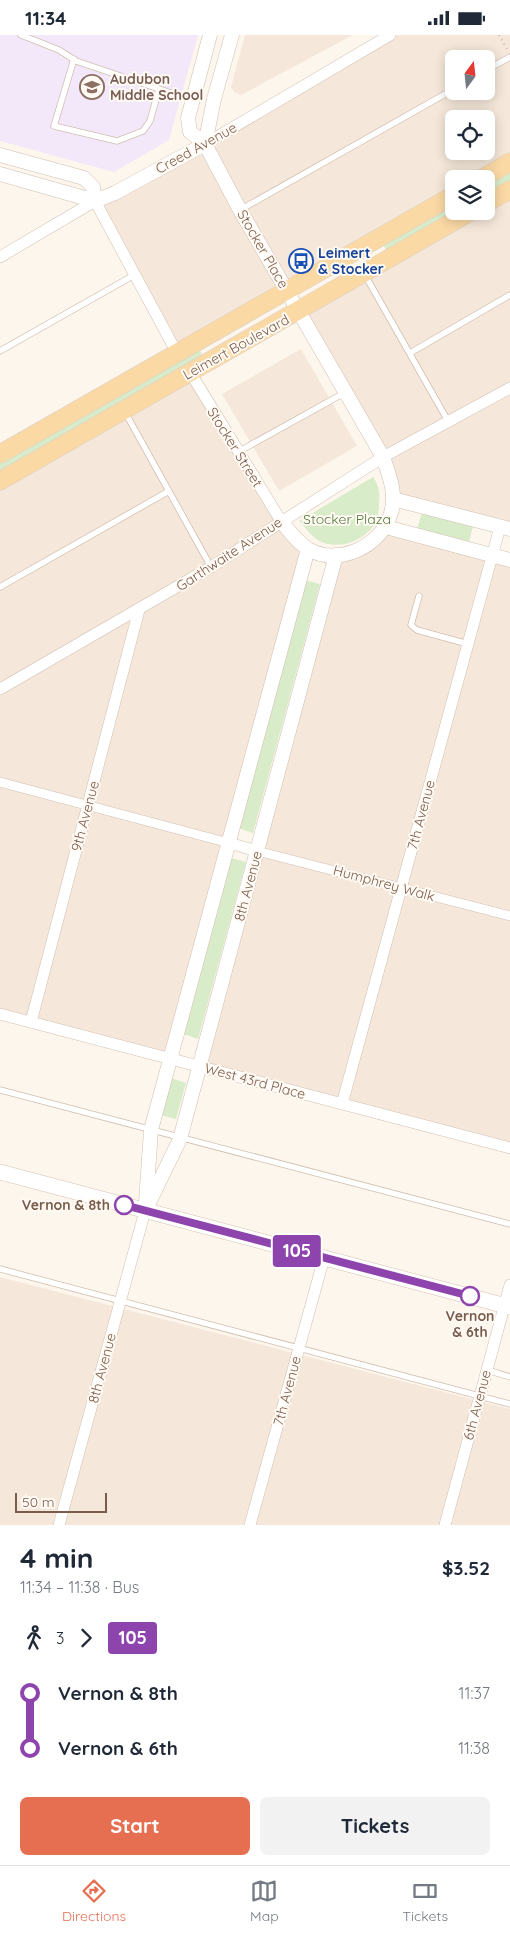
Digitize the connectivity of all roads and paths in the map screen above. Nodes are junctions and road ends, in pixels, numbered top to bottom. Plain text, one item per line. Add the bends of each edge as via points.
1 (21, 35) edge
2 (210, 35) edge
3 (232, 35) edge
4 (390, 35) edge
5 (499, 35) edge
6 (510, 56) edge
7 (74, 59) junction
8 (495, 65) edge
9 (159, 89) junction
10 (445, 94) edge
11 (193, 98) junction
12 (204, 144) junction
13 (0, 155) edge
14 (510, 162) edge
15 (495, 171) edge
16 (0, 174) edge
17 (510, 189) edge
18 (495, 198) edge
19 (445, 200) edge
20 (95, 201) junction
21 (240, 210) junction
22 (456, 220) edge
23 (0, 257) edge
24 (364, 273) junction
25 (136, 274) junction
26 (288, 291) junction
27 (510, 295) edge
28 (299, 311) junction
29 (0, 351) edge
30 (178, 353) junction
31 (410, 353) junction
32 (190, 372) junction
33 (510, 388) edge
34 (346, 392) junction
35 (124, 411) junction
36 (448, 421) junction
37 (238, 451) junction
38 (0, 455) edge
39 (383, 457) junction
40 (0, 481) edge
41 (169, 491) junction
42 (394, 499) junction
43 (281, 521) junction
44 (386, 527) junction
45 (505, 528) edge
46 (308, 549) junction
47 (336, 555) junction
48 (493, 555) junction
49 (510, 560) edge
50 (212, 567) junction
51 (0, 587) edge
52 (418, 596) dead end
53 (140, 610) junction
54 (468, 644) junction
55 (0, 689) edge
56 (0, 782) edge
57 (88, 806) junction
58 (229, 843) junction
59 (257, 851) junction
60 (402, 888) junction
61 (510, 917) edge
62 (0, 1014) edge
63 (31, 1022) junction
64 (170, 1059) junction
65 (199, 1066) junction
66 (0, 1090) edge
67 (342, 1104) junction
68 (151, 1130) junction
69 (180, 1139) junction
70 (510, 1148) edge
71 (0, 1172) edge
72 (145, 1211) junction
73 (510, 1224) edge
74 (324, 1258) junction
75 (0, 1269) edge
76 (510, 1285) edge
77 (120, 1301) junction
78 (507, 1306) edge
79 (299, 1348) junction
80 (487, 1370) junction
81 (510, 1377) edge
82 (480, 1395) junction
83 (510, 1403) edge
84 (58, 1525) edge
85 (250, 1525) edge
86 (444, 1525) edge

1 - 7 lane
2 - 11 street
3 - 12 street
4 - 12 street, Creed Avenue
5 - 6 path
6 - 8 lane
7 - 9 lane
7 - 9 lane via 54,126 117,141 143,131 150,121
9 - 11 lane
10 - 21 lane
11 - 12 street via 188,118 190,132
12 - 20 street, Creed Avenue
12 - 21 street, Stocker Place
13 - 20 street via 84,178 93,187
14 - 15 main road
16 - 20 street
17 - 18 main road
19 - 26 main road, Leimert Boulevard
20 - 23 street, Creed Avenue
20 - 25 street
21 - 26 street, Stocker Place
22 - 24 main road, Leimert Boulevard
24 - 28 main road, Leimert Boulevard
24 - 31 lane
25 - 29 lane
25 - 30 street
26 - 28 street, Stocker Place
26 - 30 main road, Leimert Boulevard
27 - 31 lane
28 - 32 main road, Leimert Boulevard
28 - 34 street, Stocker Place
30 - 38 main road, Leimert Boulevard
31 - 36 lane
32 - 35 main road, Leimert Boulevard
32 - 37 street, Stocker Street
33 - 36 street, Garthwaite Avenue
34 - 37 lane
34 - 39 street, Stocker Place
35 - 40 main road, Leimert Boulevard
35 - 41 lane
36 - 39 street, Garthwaite Avenue
37 - 43 street, Stocker Street
39 - 42 street
39 - 43 street, Garthwaite Avenue
41 - 50 lane
41 - 51 lane
42 - 44 street
42 - 45 street
43 - 46 street
43 - 50 street, Garthwaite Avenue
44 - 47 street via 364,547
44 - 48 street
45 - 48 street, 7th Avenue
46 - 47 street
46 - 58 street, 8th Avenue
47 - 59 street, 8th Avenue
48 - 49 street
48 - 54 street, 7th Avenue
50 - 53 street, Garthwaite Avenue
52 - 54 lane via 411,625 417,630
53 - 55 street, Garthwaite Avenue
53 - 57 street, 9th Avenue
54 - 60 street, 7th Avenue
56 - 57 street
57 - 58 street
57 - 63 street, 9th Avenue
58 - 59 street
58 - 64 street, 8th Avenue
59 - 60 street, Humphrey Walk
59 - 65 street, 8th Avenue
60 - 61 street, Humphrey Walk
60 - 67 street, 7th Avenue
62 - 63 street, West 43rd Place
63 - 64 street, West 43rd Place
64 - 65 street, West 43rd Place
64 - 68 street, 8th Avenue
65 - 67 street, West 43rd Place
65 - 69 street, 8th Avenue
66 - 68 lane
67 - 70 street, West 43rd Place
68 - 69 lane
68 - 72 street, 8th Avenue
69 - 72 street, 8th Avenue
69 - 73 lane
71 - 72 main road
72 - 74 main road
72 - 77 street, 8th Avenue
74 - 78 main road
74 - 79 street, 7th Avenue
75 - 77 lane
76 - 78 street, 6th Avenue
77 - 79 lane
77 - 84 street, 8th Avenue
78 - 80 street, 6th Avenue
79 - 82 lane
79 - 85 street, 7th Avenue
80 - 81 lane
80 - 82 street, 6th Avenue
82 - 83 lane
82 - 86 street, 6th Avenue

